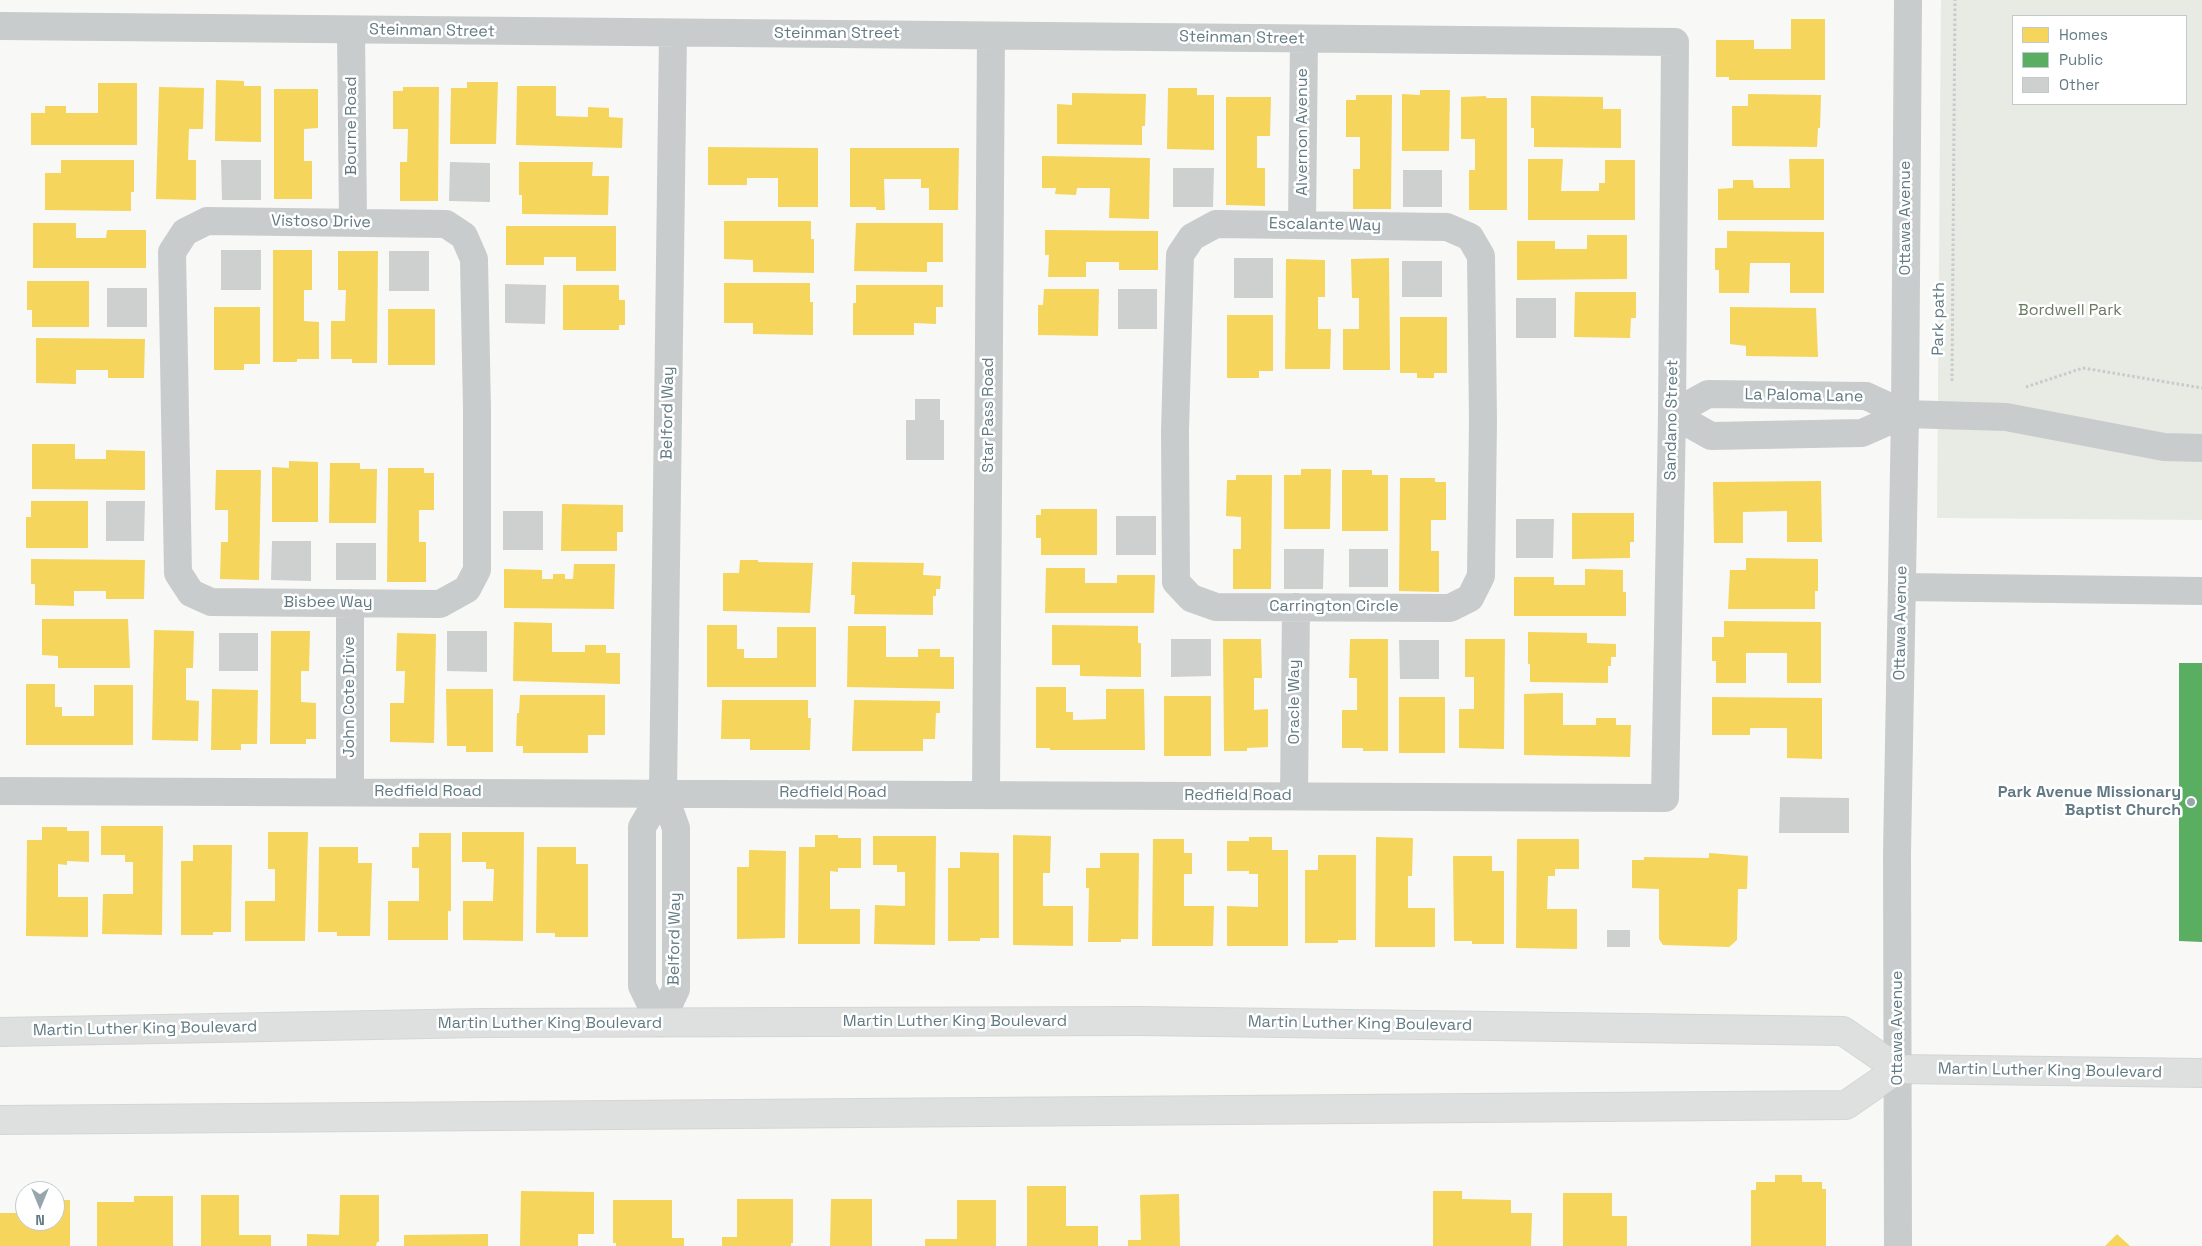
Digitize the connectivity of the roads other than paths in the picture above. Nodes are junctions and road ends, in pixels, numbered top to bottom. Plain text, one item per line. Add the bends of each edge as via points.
1 (1908, 0) edge
2 (0, 26) edge
3 (351, 30) junction
4 (673, 33) junction
5 (992, 36) junction
6 (1304, 39) junction
7 (1675, 42) joint
8 (353, 222) junction
9 (1302, 225) junction
10 (477, 410) joint
11 (174, 412) joint
12 (1672, 414) junction
13 (1905, 414) junction
14 (1483, 421) joint
15 (1175, 431) joint
16 (2202, 448) edge
17 (1902, 587) junction
18 (2202, 590) edge
19 (350, 603) junction
20 (1296, 607) junction
21 (0, 791) edge
22 (350, 792) junction
23 (663, 792) junction
24 (986, 794) junction
25 (1294, 796) junction
26 (1665, 798) joint
27 (660, 1023) junction
28 (0, 1032) edge
29 (1898, 1068) junction
30 (2202, 1074) edge
31 (0, 1120) edge
32 (1898, 1246) edge

1 - 13 street, Ottawa Avenue
2 - 3 street, Steinman Street
3 - 4 street, Steinman Street
3 - 8 street, Bourne Road
4 - 5 street, Steinman Street
4 - 23 street, Belford Way
5 - 6 street, Steinman Street
5 - 24 street, Star Pass Road
6 - 7 street, Steinman Street
6 - 9 street, Alvernon Avenue
7 - 12 street, Sandano Street
8 - 10 street, Vistoso Drive via 446,224 464,236 474,259
8 - 11 street, Vistoso Drive via 207,221 185,232 172,252
9 - 14 street, Escalante Way via 1447,227 1470,237 1481,256
9 - 15 street, Escalante Way via 1216,224 1192,237 1180,254
10 - 19 street, Bisbee Way via 476,570 468,588 440,604
11 - 19 street, Bisbee Way via 178,573 191,593 211,602
12 - 13 street, La Paloma Lane via 1708,394 1725,394 1866,396
12 - 13 street, La Paloma Lane via 1711,436 1862,433
12 - 26 street, Sandano Street
13 - 16 street via 2006,417 2164,448
13 - 17 street, Ottawa Avenue
14 - 20 street, Carrington Circle via 1481,576 1470,598 1450,608
15 - 20 street, Carrington Circle via 1176,582 1191,598 1216,607
17 - 18 street
17 - 29 street, Ottawa Avenue via 1897,853
19 - 22 street, John Cote Drive
20 - 25 street, Oracle Way
21 - 22 street, Redfield Road
22 - 23 street, Redfield Road
23 - 24 street, Redfield Road
23 - 27 street, Belford Way via 676,828 676,989
24 - 25 street, Redfield Road
25 - 26 street, Redfield Road
27 - 28 main road, Martin Luther King Boulevard
27 - 29 main road, Martin Luther King Boulevard via 1140,1022 1842,1030
29 - 30 main road, Martin Luther King Boulevard
29 - 31 main road via 1846,1105
29 - 32 street, Ottawa Avenue

